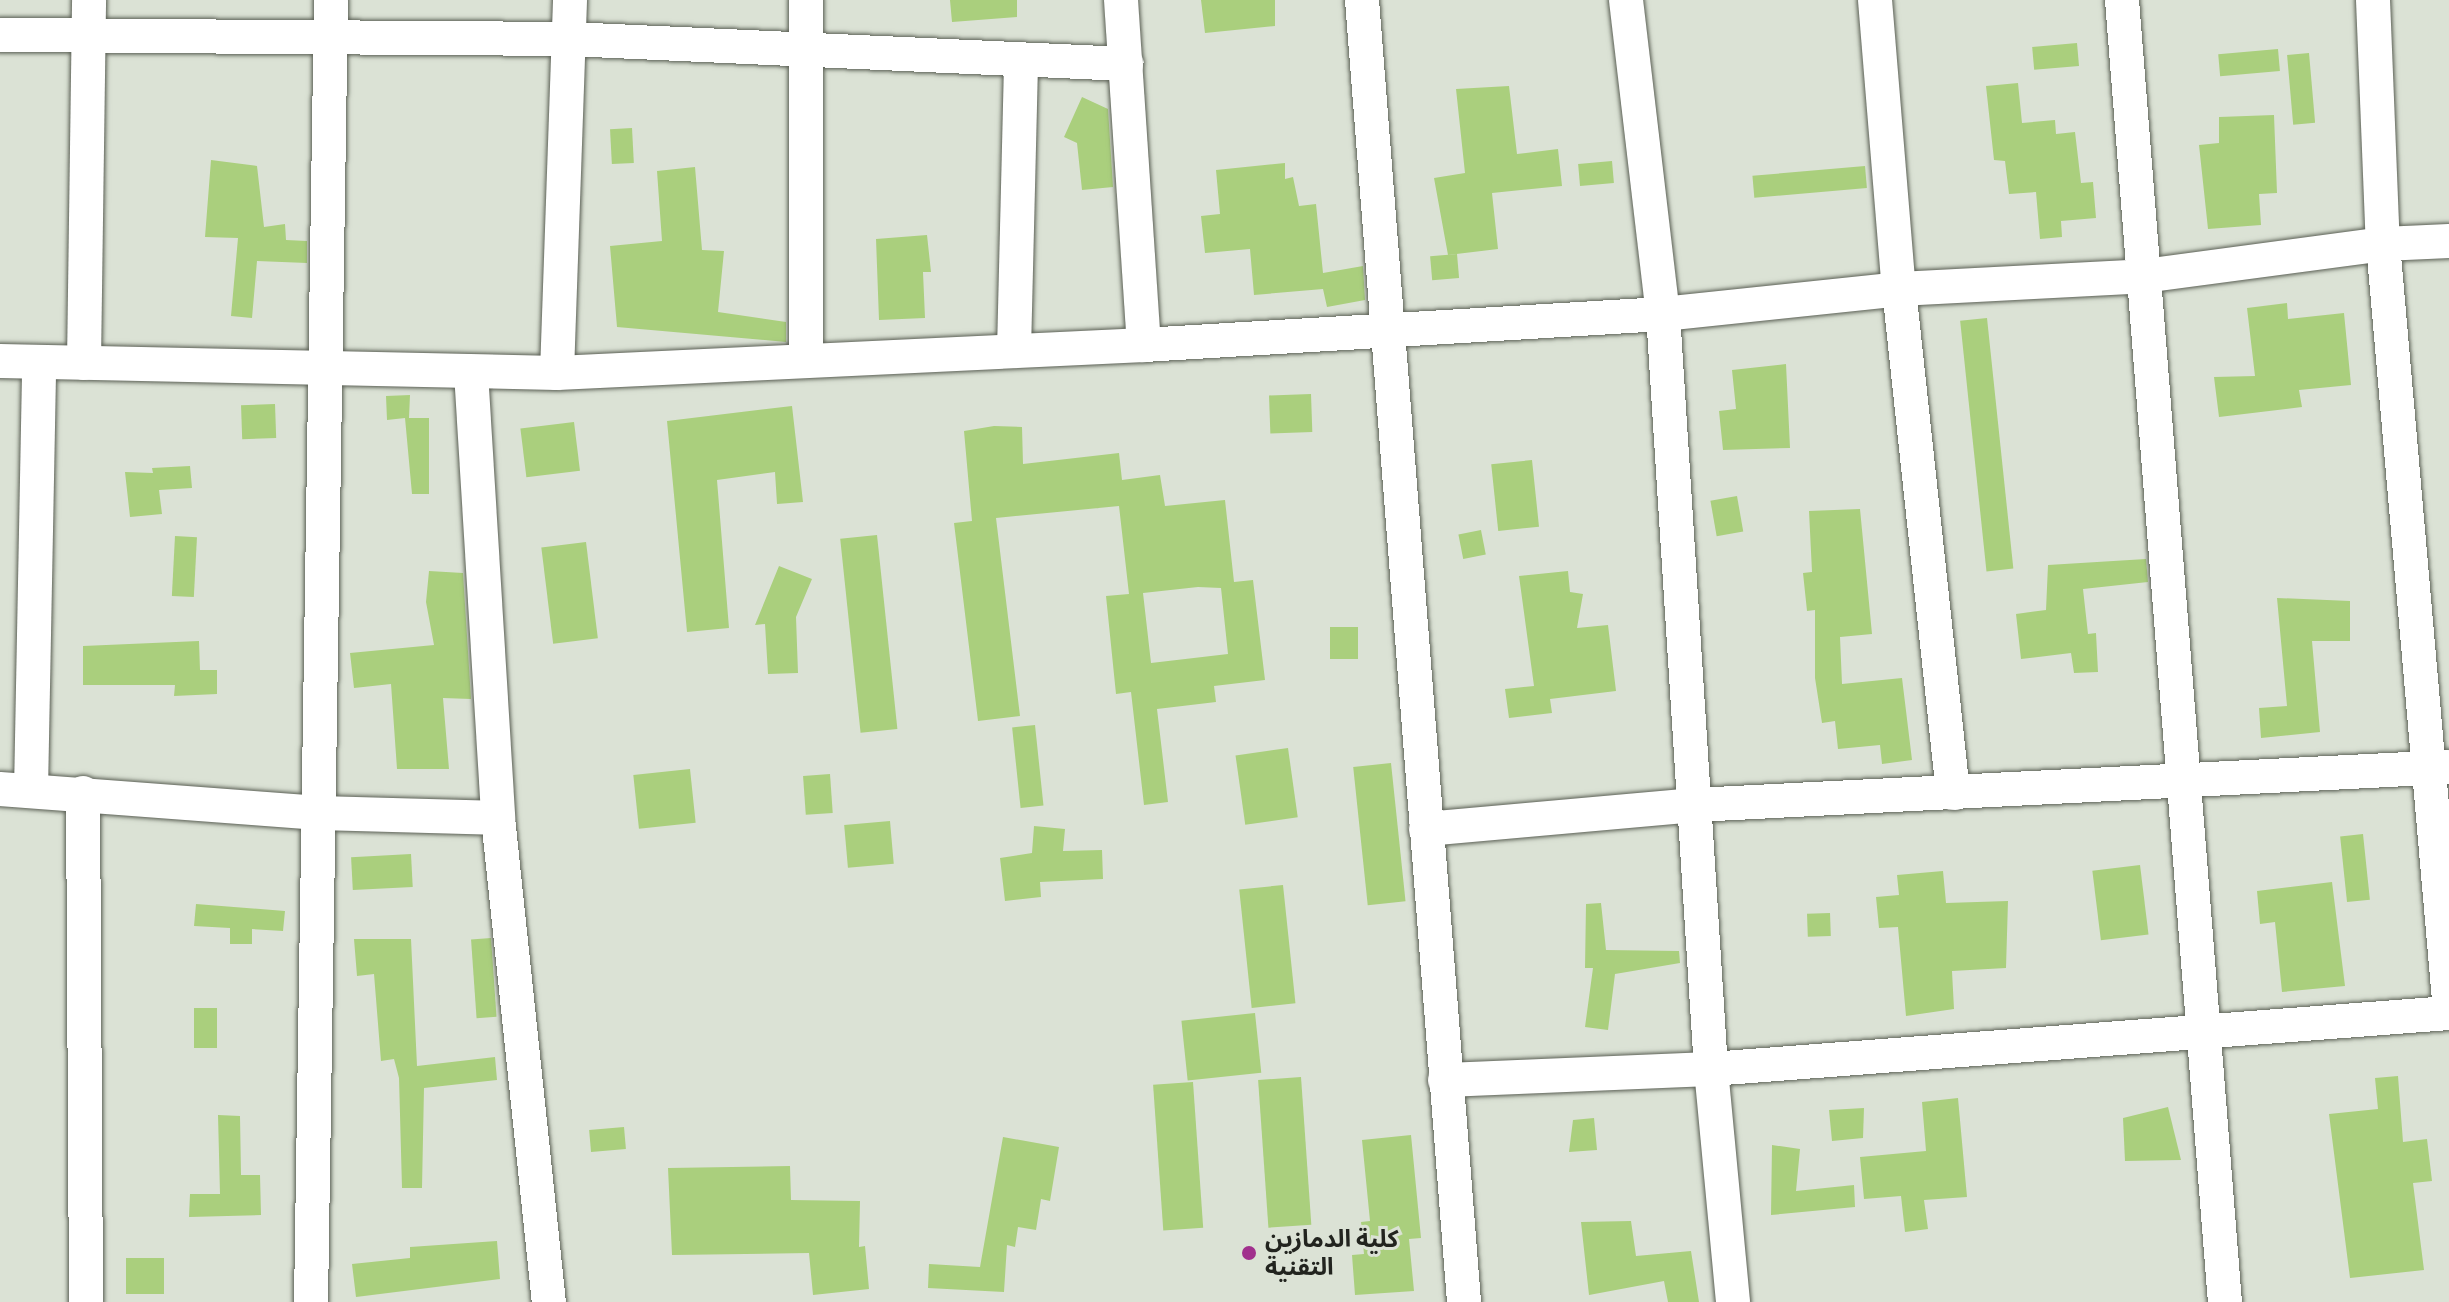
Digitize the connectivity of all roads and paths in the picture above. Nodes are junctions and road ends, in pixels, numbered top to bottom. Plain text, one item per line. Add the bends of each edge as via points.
1 (89, 0) edge
2 (570, 0) edge
3 (806, 0) edge
4 (1121, 0) edge
5 (1362, 0) edge
6 (1626, 0) edge
7 (1875, 0) edge
8 (2122, 0) edge
9 (2373, 0) edge
10 (331, 17) edge
11 (89, 34) junction
12 (0, 35) edge
13 (569, 39) junction
14 (806, 52) junction
15 (1021, 60) junction
16 (1126, 64) junction
17 (2449, 241) edge
18 (2383, 244) junction
19 (2144, 276) junction
20 (1899, 289) junction
21 (1663, 314) junction
22 (1387, 331) junction
23 (1144, 345) junction
24 (1014, 351) junction
25 (0, 361) edge
26 (806, 361) junction
27 (39, 362) junction
28 (84, 363) junction
29 (327, 367) junction
30 (471, 372) junction
31 (557, 373) junction
32 (2439, 768) edge
33 (2184, 783) junction
34 (16, 790) edge
35 (83, 793) junction
36 (1953, 793) junction
37 (1695, 805) junction
38 (319, 813) junction
39 (498, 818) junction
40 (1426, 829) junction
41 (2449, 1000) edge
42 (2449, 1013) edge
43 (2203, 1029) junction
44 (1711, 1069) junction
45 (1445, 1080) junction
46 (86, 1302) edge
47 (311, 1302) edge
48 (549, 1302) edge
49 (1464, 1302) edge
50 (1733, 1302) edge
51 (2225, 1302) edge

1 - 11 street
2 - 13 street
3 - 14 street
4 - 16 street
5 - 22 street
6 - 21 street
7 - 20 street
8 - 19 street
9 - 18 street
10 - 11 street
10 - 13 street
10 - 29 street
11 - 12 street
11 - 28 street
13 - 14 street
13 - 31 street
14 - 15 street
14 - 26 street
15 - 16 street
15 - 24 street
16 - 23 street
17 - 18 street
18 - 19 street
18 - 32 street
19 - 20 street
19 - 33 street
20 - 21 street
20 - 36 street
21 - 22 street
21 - 37 street
22 - 23 street
22 - 40 street
23 - 24 street
24 - 26 street
25 - 27 street
26 - 31 street
27 - 28 street
27 - 34 street
28 - 29 street
29 - 30 street
29 - 38 street
30 - 31 street
30 - 39 street
32 - 33 street
32 - 41 street
33 - 36 street
33 - 43 street
34 - 35 street
35 - 38 street
35 - 46 street
36 - 37 street
37 - 40 street
37 - 44 street
38 - 39 street
38 - 47 street
39 - 48 street
40 - 45 street
42 - 43 street
43 - 44 street
43 - 51 street
44 - 45 street
44 - 50 street
45 - 49 street

